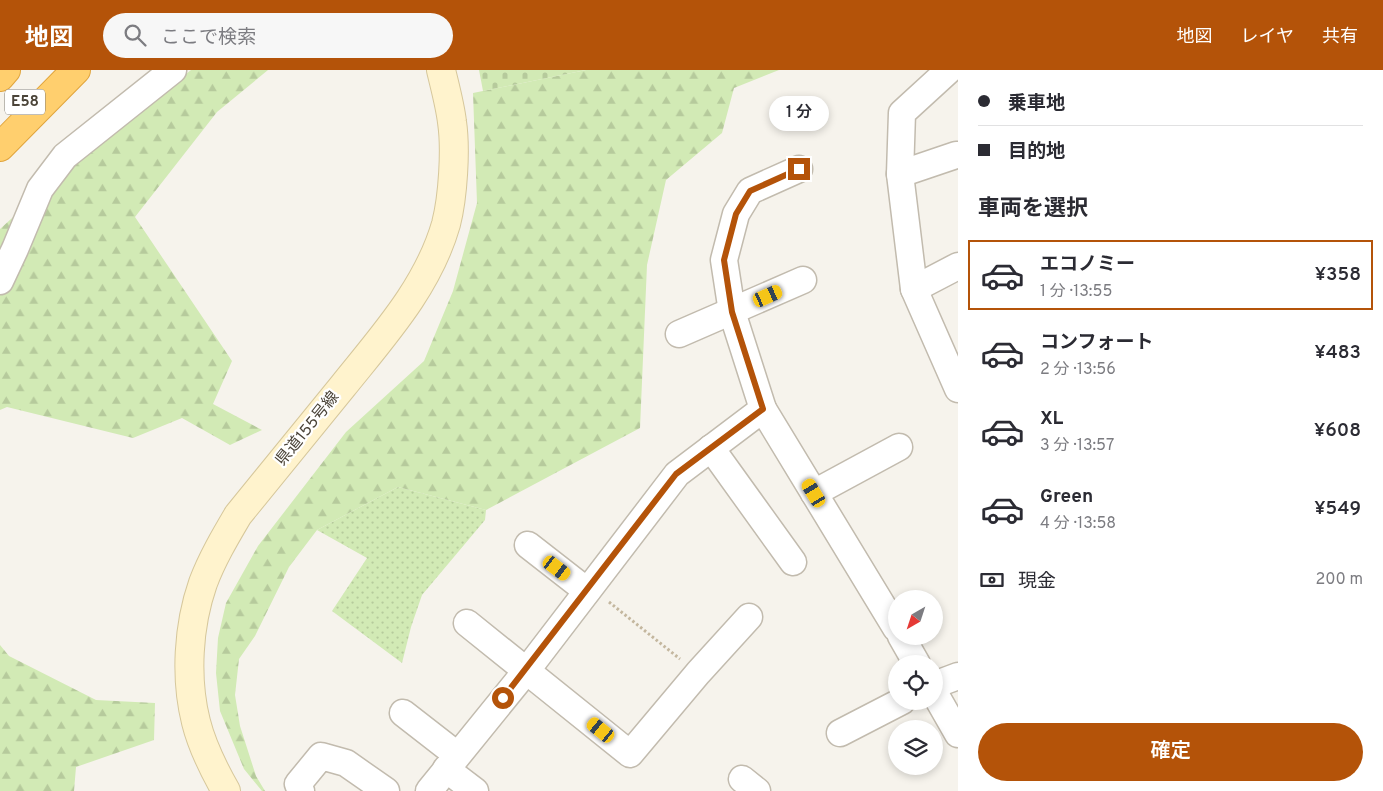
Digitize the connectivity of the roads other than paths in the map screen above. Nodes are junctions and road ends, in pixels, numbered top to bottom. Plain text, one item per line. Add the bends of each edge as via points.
1 (6, 70) edge
2 (50, 70) edge
3 (76, 70) edge
4 (173, 70) edge
5 (441, 70) edge
6 (949, 70) edge
7 (0, 78) edge
8 (0, 135) edge
9 (0, 146) edge
10 (956, 155) dead end
11 (799, 169) dead end
12 (900, 174) junction
13 (958, 266) edge
14 (803, 280) dead end
15 (0, 281) edge
16 (914, 289) junction
17 (732, 312) junction
18 (679, 334) dead end
19 (958, 389) edge
20 (763, 409) junction
21 (899, 447) dead end
22 (712, 448) junction
23 (814, 493) junction
24 (528, 545) dead end
25 (792, 562) dead end
26 (588, 589) junction
27 (888, 615) edge
28 (749, 617) dead end
29 (467, 623) dead end
30 (526, 670) junction
31 (958, 676) edge
32 (943, 682) edge
33 (888, 708) edge
34 (943, 708) edge
35 (404, 713) dead end
36 (840, 733) dead end
37 (958, 734) edge
38 (452, 762) junction
39 (226, 791) edge
40 (301, 791) edge
41 (386, 791) edge
42 (429, 791) edge
43 (475, 791) edge

1 - 7 highway, E58
2 - 8 highway, E58
3 - 9 highway
4 - 15 street via 65,156 40,189
5 - 39 main road, 県道155号線 via 454,151 446,223 434,258 393,324 238,515 203,584 194,616 191,688 196,722 214,770
6 - 12 street via 902,113
10 - 12 street
11 - 17 street via 750,191 736,214 724,260
12 - 16 street
13 - 16 street
14 - 17 street
16 - 19 street
17 - 18 street
17 - 20 street
20 - 22 street
20 - 23 street
21 - 23 street
22 - 25 street
22 - 26 street via 676,474
23 - 27 street
24 - 26 street
26 - 30 street
28 - 30 street via 630,754
29 - 30 street
30 - 38 street
31 - 32 street
33 - 36 street
34 - 37 street
35 - 38 street
38 - 42 street
38 - 43 street
40 - 41 street via 298,784 321,756 346,763

